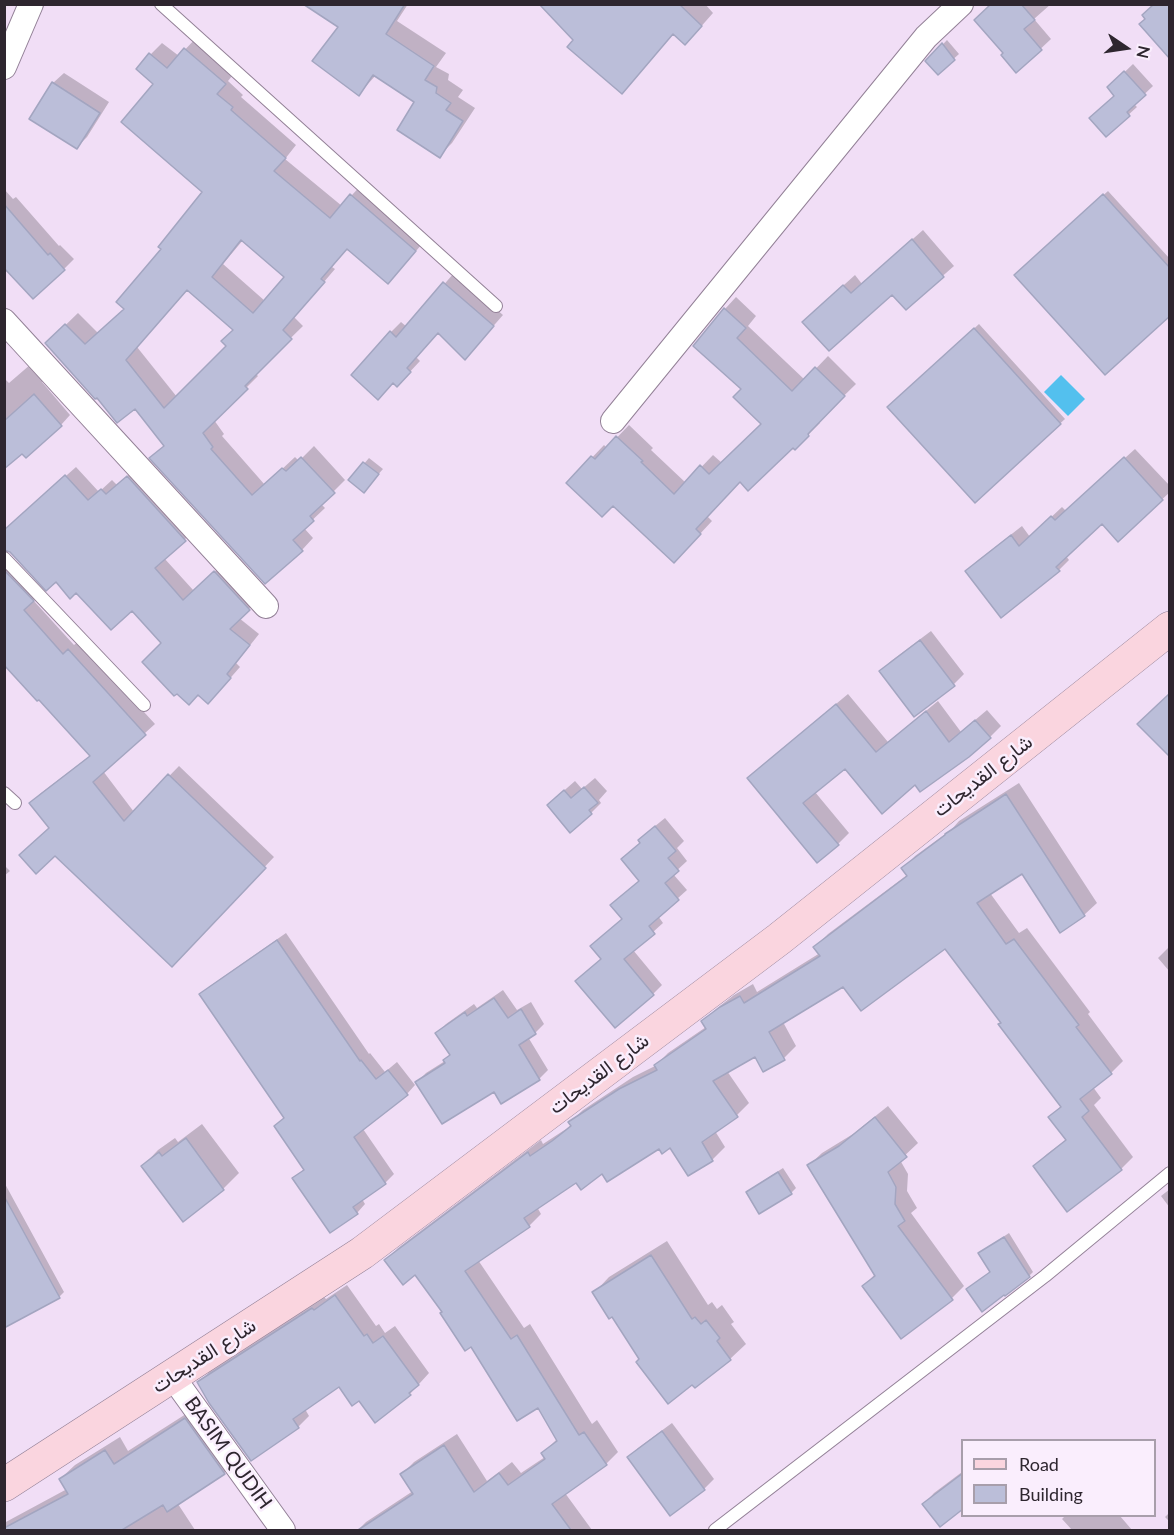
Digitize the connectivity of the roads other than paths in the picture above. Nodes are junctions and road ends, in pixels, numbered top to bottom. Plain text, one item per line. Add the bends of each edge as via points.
1 (31, 4) edge
2 (161, 4) edge
3 (961, 4) edge
4 (4, 67) edge
5 (496, 306) dead end
6 (4, 321) edge
7 (613, 421) dead end
8 (4, 558) edge
9 (266, 606) dead end
10 (1170, 628) edge
11 (144, 705) dead end
12 (4, 793) edge
13 (15, 803) dead end
14 (1170, 1173) edge
15 (172, 1376) junction
16 (4, 1485) edge
17 (284, 1530) edge
18 (715, 1530) edge

1 - 4 street
2 - 5 lane
3 - 7 street via 926,37
6 - 9 street
8 - 11 lane
10 - 15 street, شارع القديحات via 779,939 390,1231
12 - 13 lane
14 - 18 lane via 1045,1276
15 - 16 street, شارع القديحات
15 - 17 street, BASIM QUDIH

